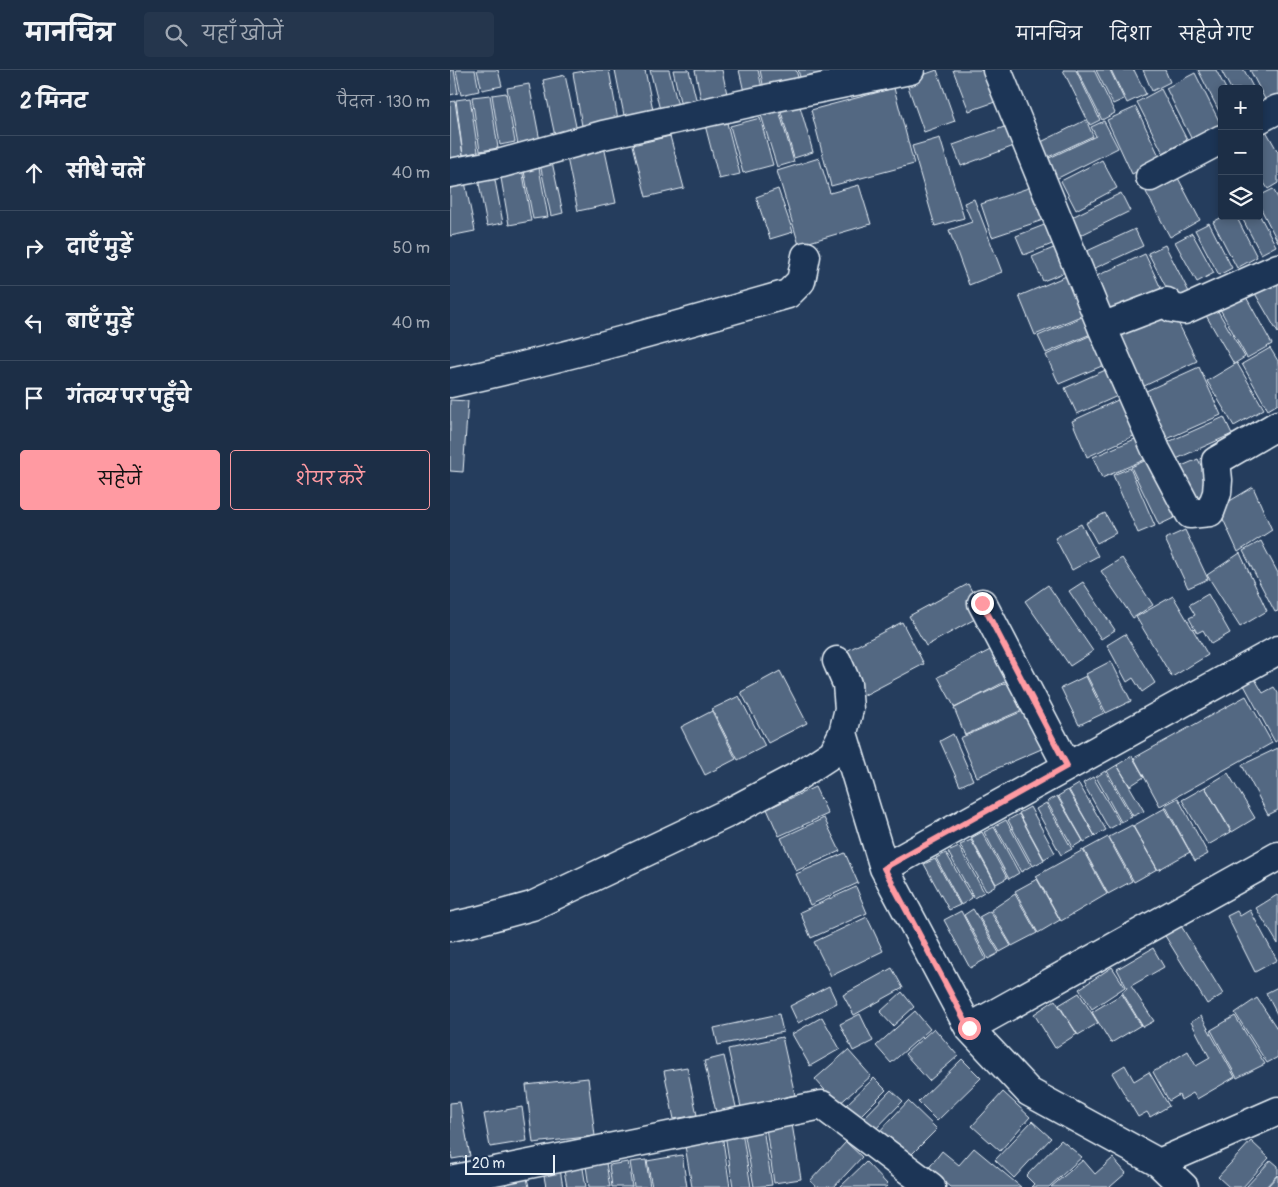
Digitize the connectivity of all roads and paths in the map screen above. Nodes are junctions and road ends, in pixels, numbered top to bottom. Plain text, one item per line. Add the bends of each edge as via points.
1 (909, 70) edge
2 (997, 70) edge
3 (1278, 109) edge
4 (1263, 117) edge
5 (1218, 141) edge
6 (450, 173) edge
7 (1150, 178) dead end
8 (806, 256) dead end
9 (1278, 268) edge
10 (1102, 327) junction
11 (450, 383) edge
12 (1278, 425) edge
13 (982, 603) dead end
14 (1278, 650) edge
15 (837, 661) dead end
16 (843, 732) junction
17 (1067, 766) junction
18 (1278, 856) edge
19 (884, 868) junction
20 (450, 927) edge
21 (969, 1028) junction
22 (1278, 1111) edge
23 (1159, 1163) junction
24 (450, 1180) edge
25 (931, 1187) edge
26 (1184, 1187) edge

1 - 6 street via 603,135 502,163
2 - 10 street
3 - 4 street
5 - 7 street
8 - 11 street via 801,281 788,294 659,331
9 - 10 street via 1184,310 1172,308 1167,302
10 - 12 street via 1156,450 1190,514 1210,512 1217,493 1216,461
13 - 17 street
14 - 17 street
15 - 16 street via 847,684 849,709
16 - 19 street
16 - 20 street via 833,753 798,776 721,816 532,906
17 - 19 street
18 - 21 street
19 - 21 street
21 - 23 street via 1029,1092
22 - 23 street
23 - 26 street
24 - 25 street via 822,1105

